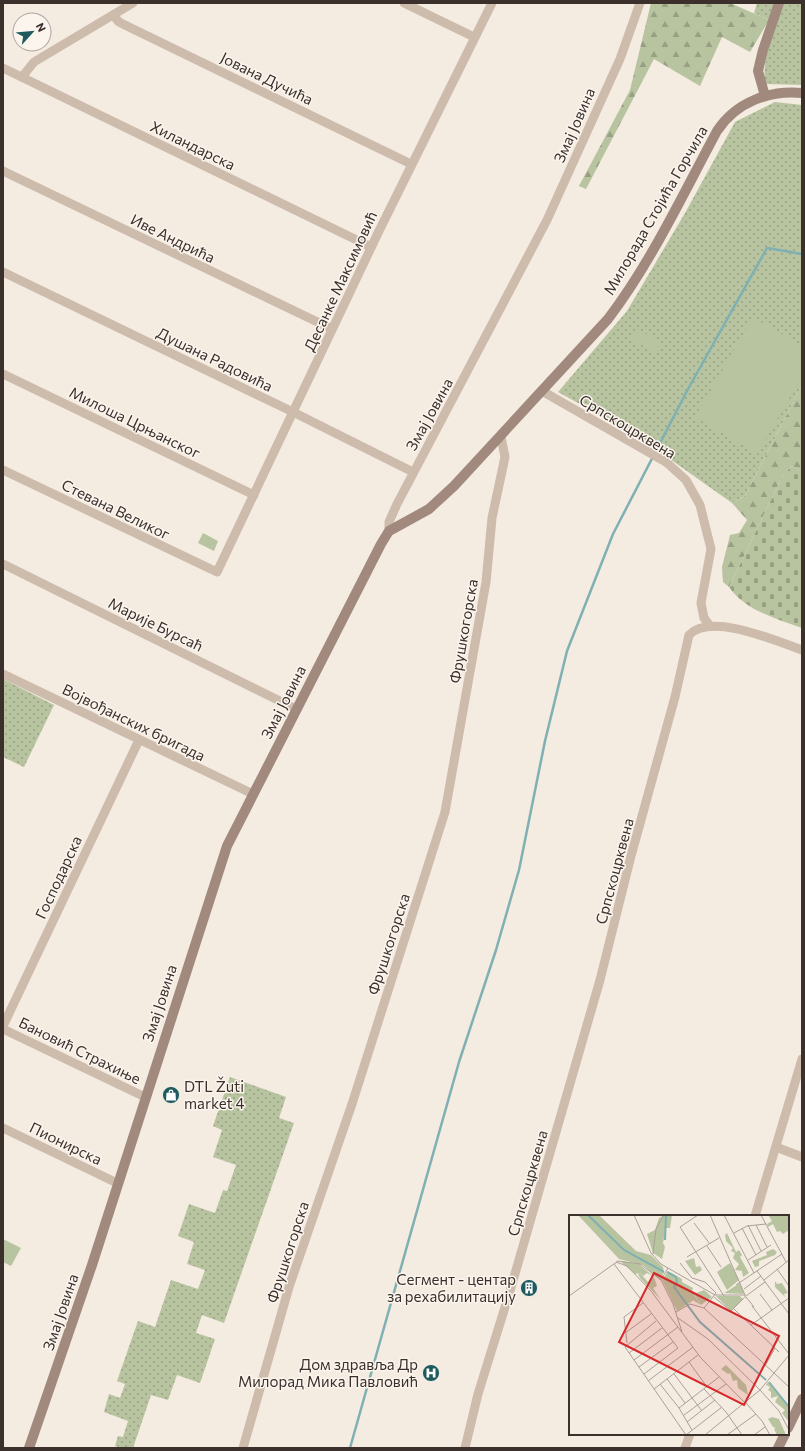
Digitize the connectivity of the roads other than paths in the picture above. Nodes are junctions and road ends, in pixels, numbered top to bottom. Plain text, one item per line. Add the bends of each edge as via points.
1 (133, 3) edge
2 (404, 3) edge
3 (492, 3) edge
4 (640, 3) edge
5 (779, 3) edge
6 (113, 15) junction
7 (474, 37) junction
8 (3, 68) edge
9 (22, 77) junction
10 (802, 93) edge
11 (765, 96) junction
12 (411, 164) junction
13 (3, 170) edge
14 (371, 247) junction
15 (3, 272) edge
16 (332, 329) junction
17 (3, 374) edge
18 (542, 391) junction
19 (293, 412) junction
20 (501, 436) junction
21 (3, 470) edge
22 (414, 472) junction
23 (254, 495) junction
24 (389, 531) junction
25 (3, 564) edge
26 (217, 572) joint
27 (710, 626) junction
28 (802, 650) edge
29 (3, 674) edge
30 (296, 709) junction
31 (139, 740) junction
32 (252, 794) junction
33 (3, 1027) edge
34 (802, 1059) edge
35 (145, 1097) junction
36 (3, 1128) edge
37 (776, 1147) junction
38 (802, 1157) edge
39 (117, 1183) junction
40 (755, 1215) edge
41 (802, 1400) edge
42 (791, 1412) edge
43 (789, 1423) edge
44 (690, 1435) edge
45 (784, 1435) edge
46 (29, 1448) edge
47 (243, 1448) edge
48 (465, 1448) edge
49 (686, 1448) edge
50 (778, 1448) edge

1 - 6 street
2 - 7 street
3 - 7 street, Десанке Максимовић
4 - 22 street, Змај Јовина via 617,66 547,220
5 - 11 street via 758,71
6 - 9 street via 34,62
6 - 12 street, Јована Дучића via 129,27
7 - 12 street, Десанке Максимовић
8 - 9 street, Хиландарска
9 - 14 street, Хиландарска
10 - 11 street, Милорада Стојића Горчила via 783,92
11 - 18 street, Милорада Стојића Горчила via 742,106 721,125 626,295 608,319
12 - 14 street, Десанке Максимовић
13 - 16 street, Иве Андрића
14 - 16 street, Десанке Максимовић
15 - 19 street, Душана Радовића
16 - 19 street, Десанке Максимовић
17 - 23 street, Милоша Црњанског
18 - 20 street, Милорада Стојића Горчила
18 - 27 street, Српскоцрквена via 666,462 686,480 700,505 711,549 701,609
19 - 22 street, Душана Радовића
19 - 23 street, Десанке Максимовић
20 - 24 street, Милорада Стојића Горчила via 429,509
20 - 47 street, Фрушкогорска via 505,457 492,518 486,582 445,812 352,1104 289,1287
21 - 26 street, Стевана Великог
22 - 24 street, Змај Јовина via 389,522
23 - 26 street, Десанке Максимовић
24 - 30 street, Змај Јовина
25 - 30 street, Марије Бурсаћ
27 - 28 street via 724,626
27 - 48 street, Српскоцрквена via 694,630 689,635 600,980 472,1415
29 - 31 street, Војвођанских бригада
30 - 32 street, Змај Јовина
31 - 32 street, Војвођанских бригада
31 - 33 street, Господарска
32 - 35 street, Змај Јовина via 227,846
33 - 35 street, Бановић Страхиње
34 - 37 street
35 - 39 street, Змај Јовина
36 - 39 street, Пионирска
37 - 38 street
37 - 40 street
39 - 46 street, Змај Јовина via 92,1265
41 - 42 street
42 - 43 street
44 - 49 street
45 - 50 street

